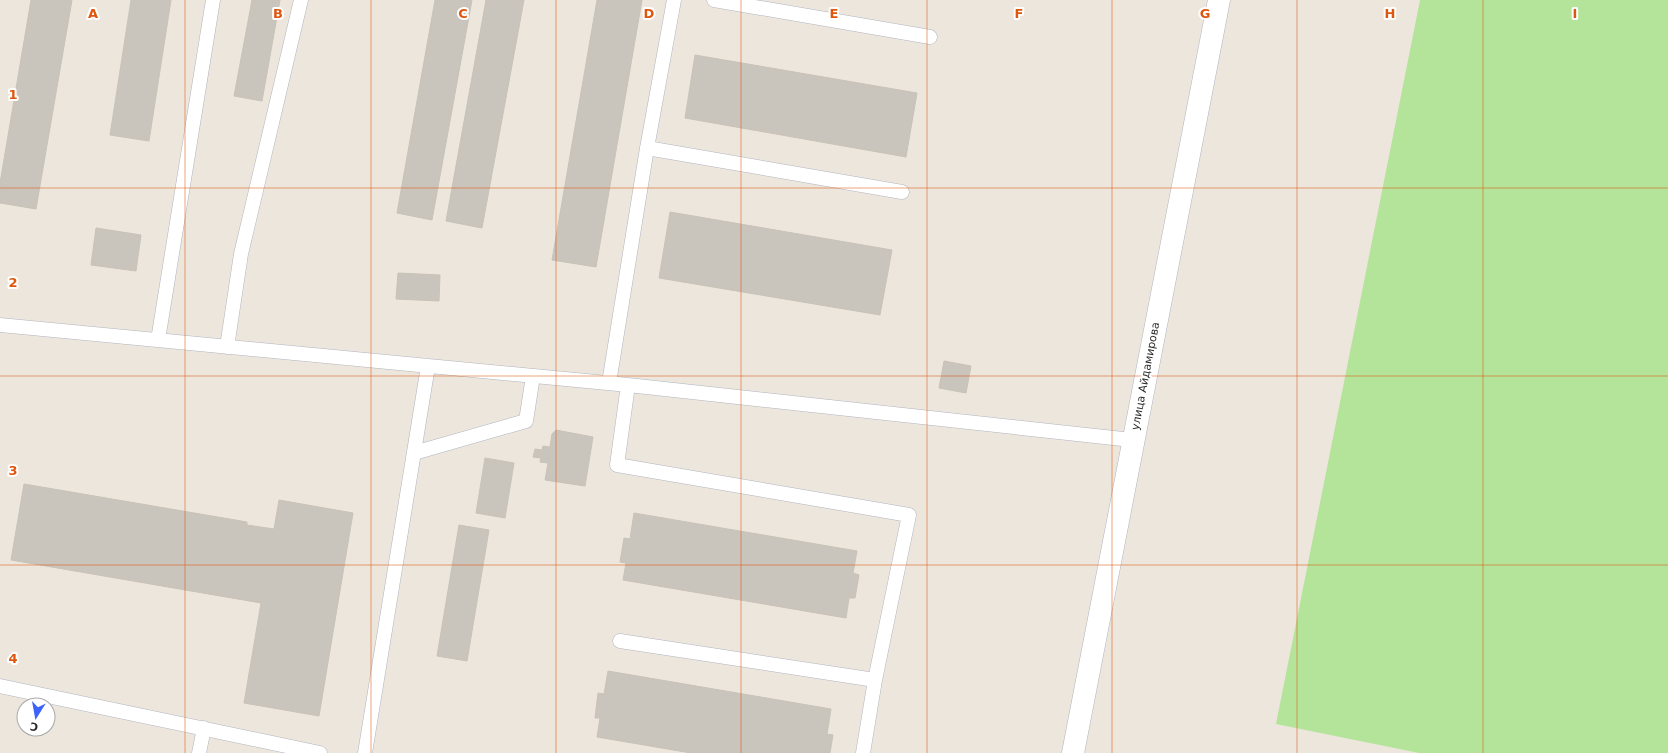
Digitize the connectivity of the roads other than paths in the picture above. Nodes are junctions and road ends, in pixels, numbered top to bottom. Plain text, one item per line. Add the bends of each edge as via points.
1 (213, 0) edge
2 (301, 0) edge
3 (674, 0) edge
4 (714, 0) edge
5 (1219, 0) edge
6 (930, 37) dead end
7 (647, 148) junction
8 (902, 192) dead end
9 (0, 325) edge
10 (158, 340) junction
11 (227, 347) junction
12 (428, 366) junction
13 (533, 376) junction
14 (609, 383) junction
15 (628, 385) junction
16 (1132, 440) junction
17 (414, 453) junction
18 (620, 641) dead end
19 (875, 680) junction
20 (0, 686) edge
21 (204, 728) junction
22 (199, 753) edge
23 (320, 753) edge
24 (365, 753) edge
25 (863, 753) edge
26 (1073, 753) edge

1 - 10 lane
2 - 11 lane via 241,254
3 - 7 lane
4 - 6 lane
5 - 16 main road, улица Айдамирова
7 - 8 lane
7 - 14 lane
9 - 10 lane
10 - 11 lane
11 - 12 lane
12 - 13 lane
12 - 17 lane
13 - 14 lane
13 - 17 lane via 526,421
14 - 15 lane
15 - 16 lane
15 - 19 lane via 617,465 909,515
16 - 26 main road, улица Айдамирова
17 - 24 lane
18 - 19 lane
19 - 25 lane
20 - 21 lane
21 - 22 lane
21 - 23 lane

